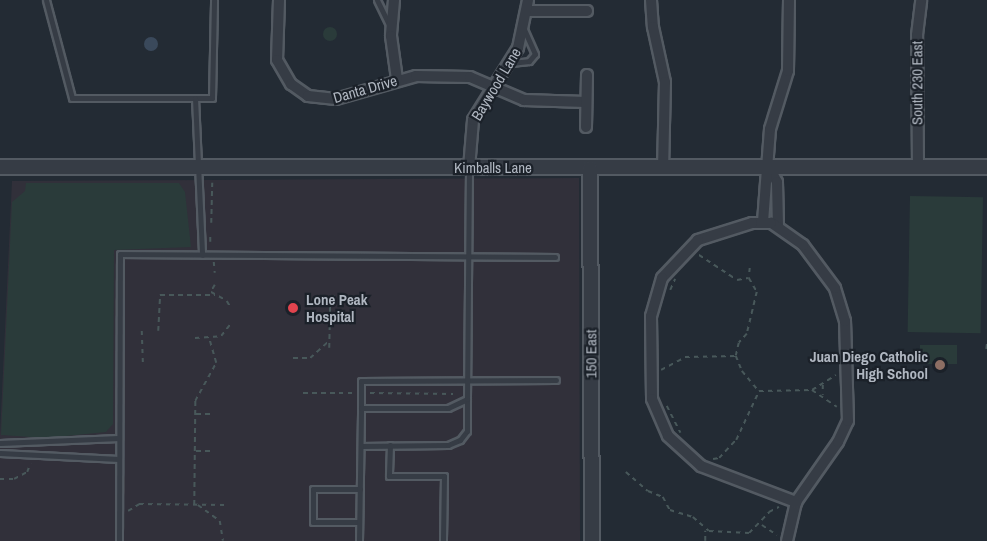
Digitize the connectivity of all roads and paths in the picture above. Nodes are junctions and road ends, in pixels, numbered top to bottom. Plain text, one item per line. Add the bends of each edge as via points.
1 (46, 0) edge
2 (214, 0) edge
3 (279, 0) edge
4 (377, 0) edge
5 (394, 0) edge
6 (651, 0) edge
7 (789, 0) edge
8 (921, 0) edge
9 (528, 5) edge
10 (586, 11) dead end
11 (390, 27) junction
12 (524, 28) junction
13 (509, 63) junction
14 (587, 75) dead end
15 (398, 79) junction
16 (495, 85) junction
17 (195, 98) junction
18 (586, 102) junction
19 (586, 127) dead end
20 (0, 167) edge
21 (770, 167) junction
22 (918, 167) junction
23 (987, 167) edge
24 (196, 168) junction
25 (469, 168) junction
26 (590, 168) junction
27 (663, 168) junction
28 (212, 183) dead end
29 (211, 223) dead end
30 (770, 224) junction
31 (210, 234) dead end
32 (210, 246) dead end
33 (202, 255) junction
34 (697, 255) dead end
35 (469, 256) junction
36 (555, 257) dead end
37 (213, 260) dead end
38 (750, 268) dead end
39 (215, 273) dead end
40 (680, 275) dead end
41 (749, 278) junction
42 (215, 285) dead end
43 (215, 295) junction
44 (350, 296) dead end
45 (667, 296) dead end
46 (231, 308) dead end
47 (231, 322) dead end
48 (142, 331) dead end
49 (158, 331) dead end
50 (195, 338) dead end
51 (209, 338) junction
52 (329, 341) junction
53 (987, 342) edge
54 (329, 348) dead end
55 (986, 349) edge
56 (736, 356) junction
57 (293, 358) dead end
58 (143, 365) dead end
59 (838, 372) dead end
60 (657, 376) dead end
61 (556, 380) dead end
62 (467, 381) junction
63 (823, 384) junction
64 (812, 390) junction
65 (759, 391) junction
66 (303, 393) dead end
67 (361, 393) junction
68 (453, 394) dead end
69 (823, 396) junction
70 (467, 399) junction
71 (661, 401) dead end
72 (361, 408) junction
73 (841, 412) dead end
74 (195, 414) junction
75 (210, 414) dead end
76 (684, 437) dead end
77 (119, 438) junction
78 (0, 443) edge
79 (390, 445) junction
80 (361, 446) junction
81 (195, 450) junction
82 (210, 450) dead end
83 (0, 453) edge
84 (32, 458) dead end
85 (119, 459) junction
86 (705, 459) dead end
87 (626, 472) dead end
88 (0, 479) edge
89 (360, 489) junction
90 (796, 502) junction
91 (196, 505) junction
92 (225, 505) dead end
93 (779, 507) dead end
94 (124, 513) dead end
95 (359, 522) junction
96 (761, 525) junction
97 (706, 530) junction
98 (783, 538) edge
99 (119, 541) edge
100 (223, 541) edge
101 (359, 541) edge
102 (443, 541) edge
103 (592, 541) edge
104 (705, 541) edge

1 - 17 lane via 72,98
2 - 17 lane via 212,98
3 - 15 street, Danta Drive via 277,60 296,89 315,98 336,99
4 - 11 lane
5 - 11 street
6 - 27 street via 665,82
7 - 21 street via 788,71 770,129
8 - 22 street, South 230 East via 917,35
9 - 10 street
9 - 12 street, Baywood Lane
11 - 15 street
12 - 13 street, Baywood Lane
12 - 13 lane via 535,47 534,57
13 - 16 street, Baywood Lane
14 - 18 street
15 - 16 street, Danta Drive via 470,77
16 - 18 street, Danta Drive via 524,100
16 - 25 street, Baywood Lane via 471,125
17 - 24 lane
18 - 19 street
20 - 24 street, Kimballs Lane
21 - 22 street, Kimballs Lane
21 - 27 street, Kimballs Lane
21 - 30 street via 763,183
21 - 30 street via 777,182
22 - 23 street, Kimballs Lane
24 - 25 street, Kimballs Lane
24 - 33 lane
25 - 26 street, Kimballs Lane
25 - 35 lane
26 - 27 street, Kimballs Lane
26 - 103 street, 150 East
28 - 29 path
30 - 90 street via 803,245 831,280 845,321 848,421
30 - 90 street via 698,240 662,278 651,316 651,390 663,427 692,459 726,478
31 - 32 path
33 - 35 lane
33 - 77 lane via 120,254
34 - 41 path via 737,280
35 - 36 lane
35 - 62 lane
37 - 39 path
38 - 41 path
40 - 45 path
41 - 56 path via 757,292 747,334 739,343
42 - 43 path via 211,292
43 - 46 path
43 - 49 path via 160,295
44 - 52 path via 330,296
47 - 51 path via 221,336
48 - 58 path
50 - 51 path
51 - 74 path via 216,363 197,394
52 - 54 path
52 - 57 path via 310,358
53 - 55 path
56 - 60 path via 685,357
56 - 65 path via 742,371
59 - 63 path
61 - 62 lane
62 - 67 lane via 361,381
62 - 70 lane
63 - 64 path
63 - 69 path
64 - 65 path
64 - 69 path
65 - 86 path via 736,440 719,458
66 - 67 path
67 - 68 path
67 - 72 lane
69 - 73 path
70 - 72 lane via 448,408
70 - 79 lane via 467,431 460,440 448,445
71 - 76 path
72 - 80 lane
74 - 75 path
74 - 81 path
77 - 78 lane
77 - 85 lane
79 - 80 lane
79 - 102 lane via 389,476 444,476
80 - 89 lane
81 - 82 path
81 - 91 path
83 - 85 lane
84 - 88 path via 27,471 14,479
85 - 99 lane
87 - 97 path via 652,493 658,492 670,510 693,517
89 - 95 lane
89 - 95 lane via 313,489 313,522
90 - 98 street
91 - 92 path
91 - 94 path via 139,504
91 - 100 path via 220,521
93 - 96 path via 769,512
95 - 101 lane
96 - 97 path via 744,535
96 - 98 path
97 - 104 path

